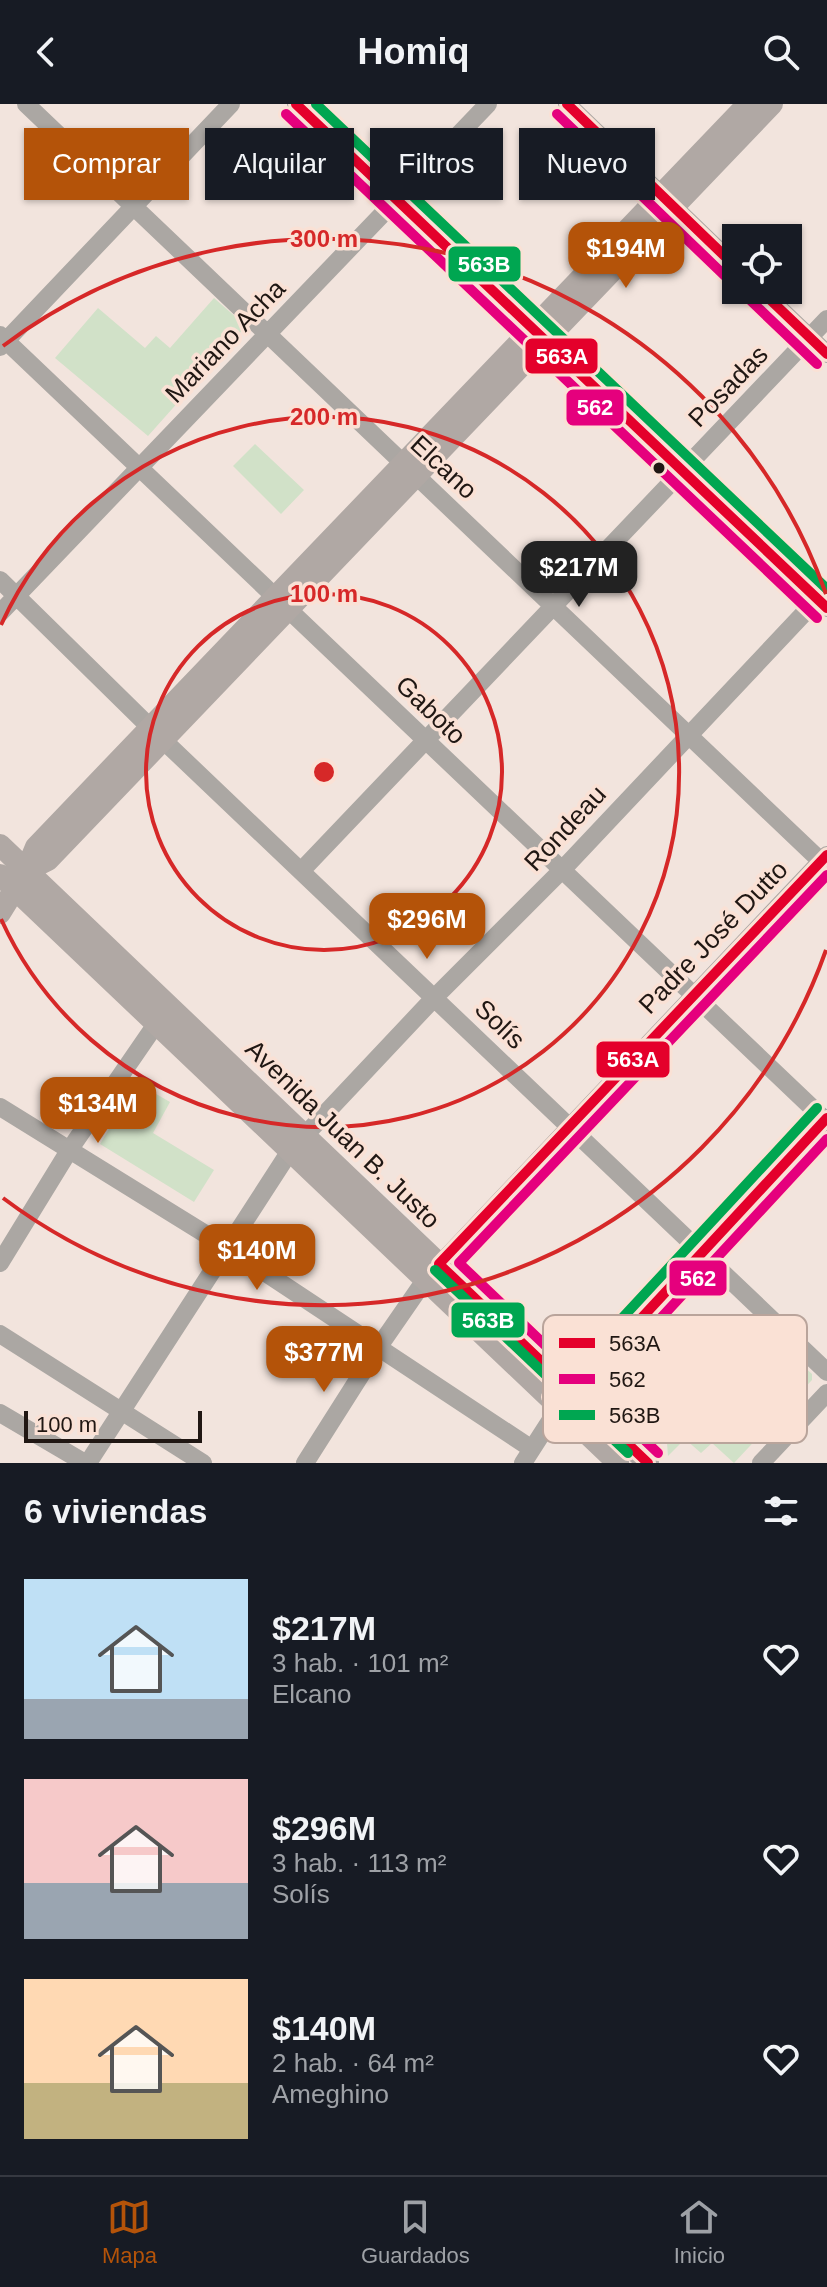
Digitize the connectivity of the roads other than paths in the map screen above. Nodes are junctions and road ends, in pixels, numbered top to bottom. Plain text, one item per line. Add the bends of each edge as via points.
1 (26, 104) edge
2 (231, 104) edge
3 (296, 104) edge
4 (488, 104) edge
5 (567, 104) edge
6 (748, 104) edge
7 (772, 104) edge
8 (465, 128) edge
9 (370, 174) edge
10 (395, 200) edge
11 (397, 200) edge
12 (667, 201) junction
13 (133, 207) junction
14 (722, 254) edge
15 (774, 304) edge
16 (827, 319) edge
17 (266, 335) junction
18 (539, 335) junction
19 (809, 338) junction
20 (2, 341) edge
21 (827, 354) edge
22 (140, 468) junction
23 (409, 471) junction
24 (683, 471) junction
25 (0, 580) edge
26 (17, 596) junction
27 (824, 599) edge
28 (282, 604) junction
29 (553, 606) junction
30 (0, 613) edge
31 (158, 734) junction
32 (688, 734) junction
33 (426, 740) junction
34 (0, 845) edge
35 (825, 861) edge
36 (302, 870) junction
37 (562, 870) junction
38 (14, 878) edge
39 (0, 913) edge
40 (693, 995) junction
41 (435, 997) junction
42 (162, 1015) junction
43 (0, 1107) edge
44 (826, 1120) edge
45 (569, 1125) junction
46 (297, 1143) junction
47 (70, 1149) junction
48 (228, 1248) junction
49 (703, 1253) junction
50 (0, 1263) edge
51 (432, 1272) junction
52 (645, 1315) edge
53 (768, 1315) edge
54 (0, 1334) edge
55 (378, 1348) junction
56 (807, 1353) edge
57 (827, 1372) edge
58 (543, 1377) edge
59 (827, 1393) edge
60 (122, 1411) junction
61 (0, 1413) edge
62 (807, 1414) edge
63 (543, 1434) edge
64 (602, 1443) edge
65 (622, 1443) edge
66 (780, 1443) edge
67 (528, 1456) edge
68 (86, 1463) edge
69 (203, 1463) edge
70 (305, 1463) edge
71 (618, 1463) edge
72 (648, 1463) edge
73 (761, 1463) edge

1 - 13 street, Elcano
2 - 13 street
3 - 9 street
4 - 8 street, Mariano Acha
5 - 12 street
6 - 12 main road
7 - 12 main road
10 - 17 street, Mariano Acha
11 - 18 street
12 - 14 street
12 - 18 main road
13 - 17 street, Elcano
13 - 20 street
15 - 19 street
16 - 19 street, Posadas
17 - 22 street, Mariano Acha
17 - 23 street, Elcano
18 - 23 main road
18 - 24 street
19 - 21 street
19 - 24 street, Posadas
20 - 22 street, Gaboto
22 - 26 street, Mariano Acha
22 - 28 street, Gaboto
23 - 28 main road
23 - 29 street, Elcano
24 - 27 street
24 - 29 street, Posadas
25 - 26 street, Solís
26 - 30 street, Mariano Acha
26 - 31 street, Solís
27 - 32 street, Rondeau
28 - 31 main road
28 - 33 street, Gaboto
29 - 32 street, Elcano
29 - 33 street, Posadas
31 - 36 street, Solís
31 - 38 main road
32 - 35 street, Elcano
32 - 37 street, Rondeau
33 - 36 street, Posadas
33 - 37 street, Gaboto
34 - 38 main road, Avenida Juan B. Justo
35 - 40 street, Padre José Dutto
36 - 41 street, Solís
37 - 40 street, Gaboto
37 - 41 street, Rondeau
38 - 39 main road
38 - 42 main road, Avenida Juan B. Justo
40 - 44 street, Gaboto
40 - 45 street, Padre José Dutto
41 - 45 street, Solís
41 - 46 street, Rondeau
42 - 46 main road, Avenida Juan B. Justo
42 - 47 street
43 - 47 street
44 - 49 street
45 - 49 street, Solís
45 - 51 street, Padre José Dutto
46 - 48 street, Rondeau
46 - 51 main road, Avenida Juan B. Justo
47 - 48 street
47 - 50 street
48 - 55 street
48 - 60 street, Rondeau
49 - 52 street
49 - 53 street, Solís
51 - 55 street, Padre José Dutto
51 - 58 main road, Avenida Juan B. Justo
54 - 60 street
55 - 67 street
55 - 70 street, Padre José Dutto
56 - 57 street, Solís
59 - 62 street
60 - 68 street, Rondeau
60 - 69 street
61 - 68 street
63 - 67 street
64 - 71 main road, Avenida Juan B. Justo
65 - 72 main road, Avenida Juan B. Justo
66 - 73 street

